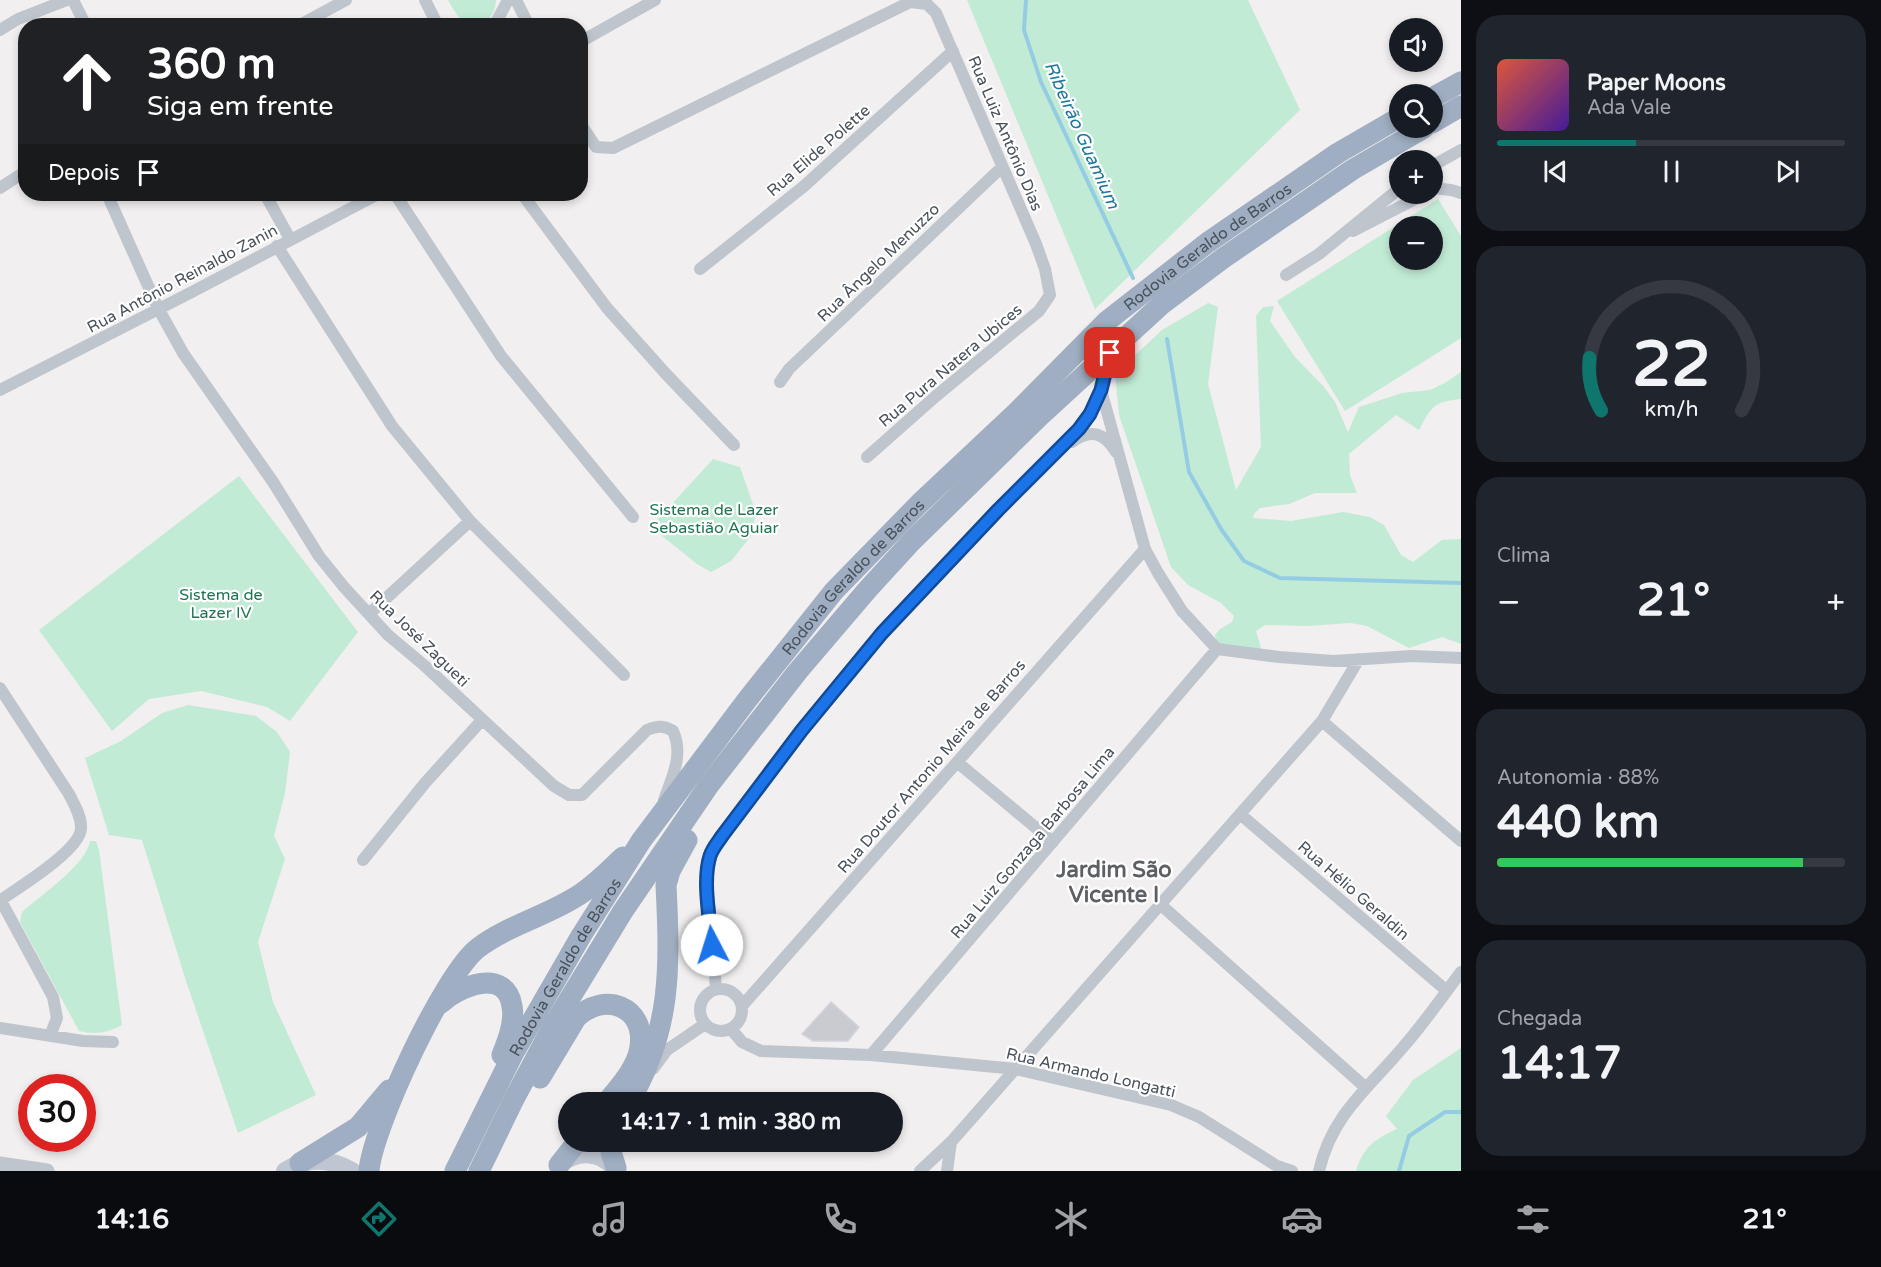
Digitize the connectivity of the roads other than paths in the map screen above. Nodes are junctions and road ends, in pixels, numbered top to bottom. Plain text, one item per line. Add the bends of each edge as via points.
1 (67, 0) edge
2 (73, 0) edge
3 (346, 0) edge
4 (425, 0) edge
5 (508, 0) edge
6 (516, 0) edge
7 (655, 0) edge
8 (21, 18) edge
9 (82, 18) edge
10 (313, 18) edge
11 (434, 18) edge
12 (498, 18) edge
13 (525, 18) edge
14 (18, 19) edge
15 (0, 30) edge
16 (588, 38) edge
17 (953, 51) junction
18 (1461, 81) edge
19 (1443, 92) edge
20 (1461, 106) edge
21 (1443, 117) edge
22 (1389, 123) edge
23 (588, 135) edge
24 (1407, 138) edge
25 (1461, 150) edge
26 (1443, 160) edge
27 (1002, 167) junction
28 (18, 176) edge
29 (0, 188) edge
30 (1443, 189) edge
31 (1461, 193) edge
32 (1389, 197) edge
33 (110, 201) edge
34 (269, 201) edge
35 (364, 201) edge
36 (400, 201) edge
37 (527, 201) edge
38 (1406, 204) edge
39 (290, 239) junction
40 (1334, 242) junction
41 (277, 246) junction
42 (700, 269) dead end
43 (1286, 275) dead end
44 (1050, 295) joint
45 (158, 308) junction
46 (1110, 353) junction
47 (780, 382) dead end
48 (0, 390) edge
49 (1101, 390) junction
50 (734, 445) dead end
51 (867, 457) dead end
52 (1048, 462) junction
53 (1122, 462) junction
54 (633, 517) dead end
55 (470, 521) junction
56 (1145, 549) junction
57 (369, 614) junction
58 (1218, 649) junction
59 (1461, 658) edge
60 (1359, 659) junction
61 (624, 675) dead end
62 (0, 688) edge
63 (778, 697) junction
64 (482, 720) junction
65 (1323, 721) junction
66 (957, 762) junction
67 (1240, 814) junction
68 (658, 818) junction
69 (641, 841) junction
70 (1461, 841) edge
71 (1053, 842) junction
72 (363, 860) dead end
73 (0, 900) edge
74 (1161, 905) junction
75 (1461, 972) edge
76 (716, 989) junction
77 (1447, 991) junction
78 (742, 1006) junction
79 (434, 1009) junction
80 (705, 1024) junction
81 (0, 1028) edge
82 (731, 1029) junction
83 (50, 1036) junction
84 (113, 1042) dead end
85 (871, 1055) junction
86 (1016, 1069) junction
87 (405, 1071) junction
88 (1365, 1087) junction
89 (614, 1092) edge
90 (635, 1092) edge
91 (637, 1092) edge
92 (951, 1142) junction
93 (569, 1152) edge
94 (611, 1152) edge
95 (459, 1163) edge
96 (0, 1164) edge
97 (557, 1168) edge
98 (289, 1169) edge
99 (616, 1170) edge
100 (47, 1171) edge
101 (352, 1171) edge
102 (369, 1171) edge
103 (481, 1171) edge
104 (920, 1171) edge
105 (946, 1171) edge
106 (1292, 1171) edge
107 (1319, 1171) edge

1 - 8 street
2 - 9 street
3 - 10 street
4 - 11 street
5 - 12 street
6 - 13 street
7 - 16 street
14 - 15 street
17 - 23 street, Rua Luiz Antônio Dias via 936,13 927,4 910,2 613,148 596,147
17 - 27 street, Rua Luiz Antônio Dias
17 - 42 street, Rua Elide Polette via 803,187
18 - 19 highway
20 - 21 highway
22 - 68 highway, Rodovia Geraldo de Barros via 1338,153 1216,237 1107,321 834,591
24 - 46 highway, Rodovia Geraldo de Barros via 1352,170 1222,259 1162,304
25 - 26 street
27 - 44 street, Rua Luiz Antônio Dias via 1036,244
27 - 47 street, Rua Ângelo Menuzzo via 789,369
28 - 29 street
30 - 31 street
32 - 40 street
33 - 45 street, Rua José Zagueti
34 - 39 street
35 - 39 street, Rua Antônio Reinaldo Zanin
36 - 54 street via 501,357
37 - 50 street via 607,308
38 - 40 street
39 - 41 street, Rua Antônio Reinaldo Zanin
40 - 43 street
41 - 45 street, Rua Antônio Reinaldo Zanin
41 - 55 street via 392,426
44 - 51 street, Rua Pura Natera Ubices via 1040,311
45 - 48 street, Rua Antônio Reinaldo Zanin
45 - 57 street, Rua José Zagueti via 183,353 319,556
46 - 49 street
46 - 63 highway, Rodovia Geraldo de Barros via 912,541
49 - 52 street via 1079,429
49 - 53 street
52 - 53 street via 1080,436 1089,434 1110,442
52 - 76 street via 882,633 802,730 711,853 707,879
53 - 56 street
55 - 57 street
55 - 61 street
56 - 58 street via 1182,611
56 - 66 street, Rua Doutor Antonio Meira de Barros
57 - 64 street, Rua José Zagueti
58 - 60 street via 1301,659
58 - 71 street, Rua Luiz Gonzaga Barbosa Lima
59 - 60 street
60 - 65 street
62 - 73 street via 69,794 81,828 70,849
63 - 90 highway via 670,871 666,885 668,984 656,1046
63 - 103 highway, Rodovia Geraldo de Barros via 709,785 623,911 553,1026
64 - 68 street, Rua José Zagueti via 554,786 574,796 582,795 647,730 666,727 673,731 679,749
64 - 72 street
65 - 67 street
65 - 70 street
66 - 71 street
66 - 78 street, Rua Doutor Antonio Meira de Barros
67 - 74 street
67 - 77 street, Rua Hélio Geraldin
68 - 69 highway, Rodovia Geraldo de Barros
69 - 79 highway via 576,898 495,936 476,950 458,969
69 - 95 highway, Rodovia Geraldo de Barros via 580,936 513,1054
71 - 85 street, Rua Luiz Gonzaga Barbosa Lima
73 - 83 street via 52,997 57,1018
74 - 86 street
74 - 88 street
75 - 77 street
76 - 78 street via 735,994
76 - 80 street via 701,1004
77 - 88 street via 1419,1029
78 - 82 street via 740,1019
79 - 87 highway
79 - 95 highway via 453,992 485,983 505,990 512,1004 506,1046
80 - 82 street via 717,1030
80 - 91 street via 667,1050
81 - 83 street
82 - 85 street, Rua Armando Longatti via 742,1042 761,1051
83 - 84 street
85 - 86 street, Rua Armando Longatti
86 - 92 street
86 - 106 street, Rua Armando Longatti via 1171,1105
87 - 98 highway via 358,1127
87 - 102 highway via 375,1144
88 - 107 street via 1333,1132
89 - 103 highway via 633,1067 641,1035 638,1022 629,1012 602,1003 576,1018
92 - 104 street
92 - 105 street
93 - 97 highway
94 - 99 highway
96 - 100 street
97 - 99 main road via 567,1158 588,1154 608,1161
98 - 101 main road via 313,1160 326,1160

